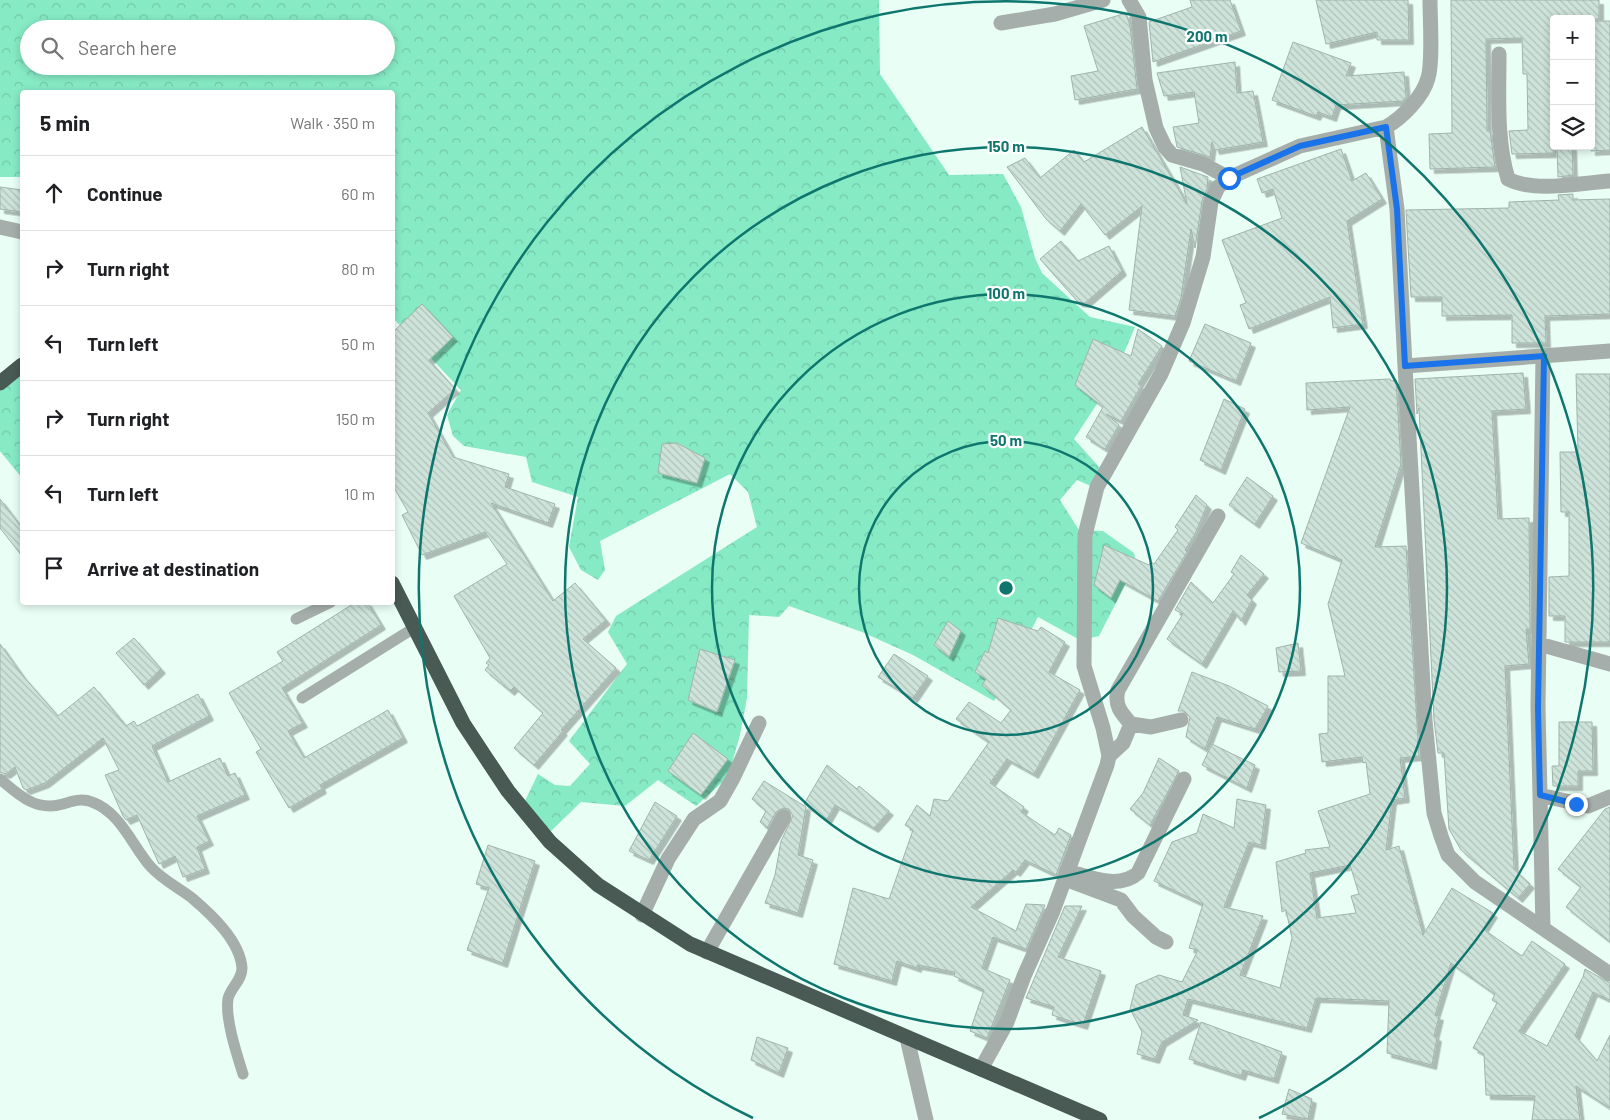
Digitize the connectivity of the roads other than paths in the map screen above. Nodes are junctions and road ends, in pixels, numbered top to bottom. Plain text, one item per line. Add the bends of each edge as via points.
1 (1103, 0) edge
2 (1130, 0) edge
3 (1430, 0) edge
4 (1001, 22) dead end
5 (1499, 54) dead end
6 (1386, 127) junction
7 (1229, 178) junction
8 (1610, 182) edge
9 (0, 227) edge
10 (20, 232) edge
11 (1610, 351) edge
12 (1544, 356) junction
13 (1405, 366) junction
14 (20, 367) edge
15 (0, 382) edge
16 (1218, 516) dead end
17 (395, 589) edge
18 (325, 605) edge
19 (296, 619) dead end
20 (414, 628) junction
21 (1539, 644) junction
22 (1610, 664) edge
23 (302, 698) dead end
24 (1182, 720) dead end
25 (759, 723) dead end
26 (1130, 724) junction
27 (1110, 756) junction
28 (0, 779) edge
29 (1184, 779) dead end
30 (1540, 795) junction
31 (1610, 797) edge
32 (784, 817) dead end
33 (1066, 875) junction
34 (642, 915) junction
35 (1543, 928) junction
36 (1166, 942) dead end
37 (707, 952) junction
38 (1610, 974) edge
39 (907, 1038) junction
40 (982, 1069) junction
41 (242, 1074) dead end
42 (926, 1120) edge
43 (1100, 1120) edge

1 - 4 street via 1054,14
2 - 7 street via 1139,17 1145,80 1156,128 1165,147 1172,155 1203,164
3 - 6 street via 1429,77 1423,91 1398,120
5 - 8 street via 1499,129 1508,179 1533,186
6 - 7 street via 1300,146
6 - 13 street via 1397,209
7 - 27 street via 1218,187 1211,202 1203,257 1183,323 1161,374 1098,487 1085,535 1084,666
9 - 10 street
11 - 12 street
12 - 13 street
12 - 21 street
13 - 35 street via 1424,721 1434,813 1448,854 1474,882
14 - 15 highway
16 - 26 street via 1118,690 1118,707
17 - 20 highway
18 - 19 lane
20 - 23 lane
20 - 34 highway via 464,722 508,791 550,842 598,885
21 - 22 street
21 - 30 street
24 - 26 street via 1151,727
25 - 34 street via 720,801 694,819 668,859
26 - 27 street via 1123,744
27 - 33 street
28 - 41 lane via 35,806 56,806 78,799 92,802 123,828 151,867 193,899 227,933 242,969 228,998 232,1042
29 - 33 street via 1138,874 1132,880 1109,881
30 - 31 street via 1588,806
30 - 35 street
32 - 37 street
33 - 36 street via 1121,900 1133,916
33 - 40 street via 1007,1022
34 - 37 highway
35 - 38 street
37 - 39 highway
39 - 40 highway
39 - 42 street
40 - 43 highway

